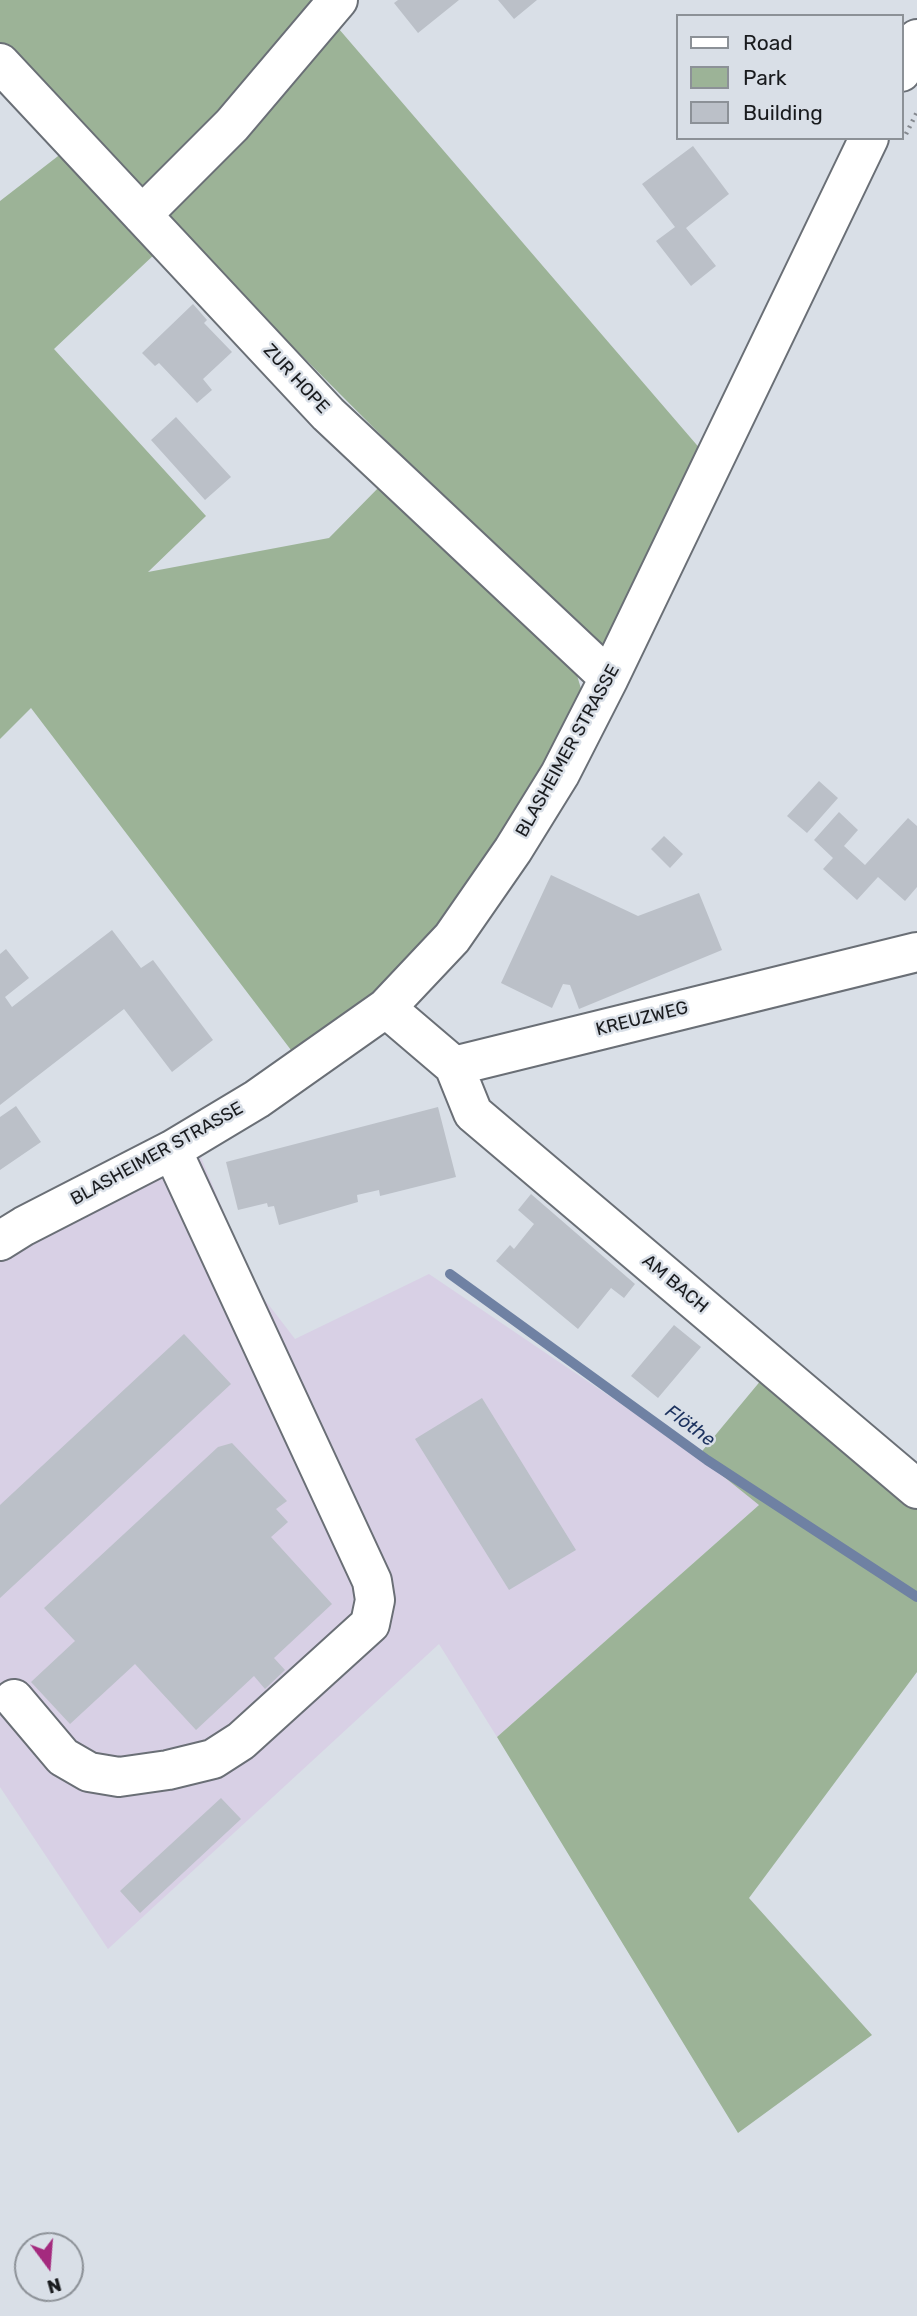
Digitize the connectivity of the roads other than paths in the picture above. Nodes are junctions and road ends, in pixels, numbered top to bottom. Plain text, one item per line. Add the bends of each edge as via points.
1 (338, 0) edge
2 (917, 39) edge
3 (0, 63) edge
4 (903, 68) edge
5 (868, 140) edge
6 (142, 215) junction
7 (610, 678) junction
8 (917, 952) edge
9 (386, 1008) junction
10 (454, 1066) junction
11 (172, 1150) junction
12 (0, 1241) edge
13 (917, 1489) edge
14 (13, 1699) dead end

1 - 6 street via 232,125
2 - 4 street
3 - 6 street, ZUR HOPE
5 - 7 street, BLASHEIMER STRASSE
6 - 7 street, ZUR HOPE via 328,414
7 - 9 street, BLASHEIMER STRASSE via 560,774 513,850 452,938
8 - 10 street, KREUZWEG
9 - 10 street
9 - 11 street, BLASHEIMER STRASSE via 257,1099
10 - 13 street, AM BACH via 473,1113
11 - 12 street, BLASHEIMER STRASSE
11 - 14 street via 372,1581 375,1600 370,1623 241,1741 213,1759 168,1770 119,1777 89,1772 63,1757

